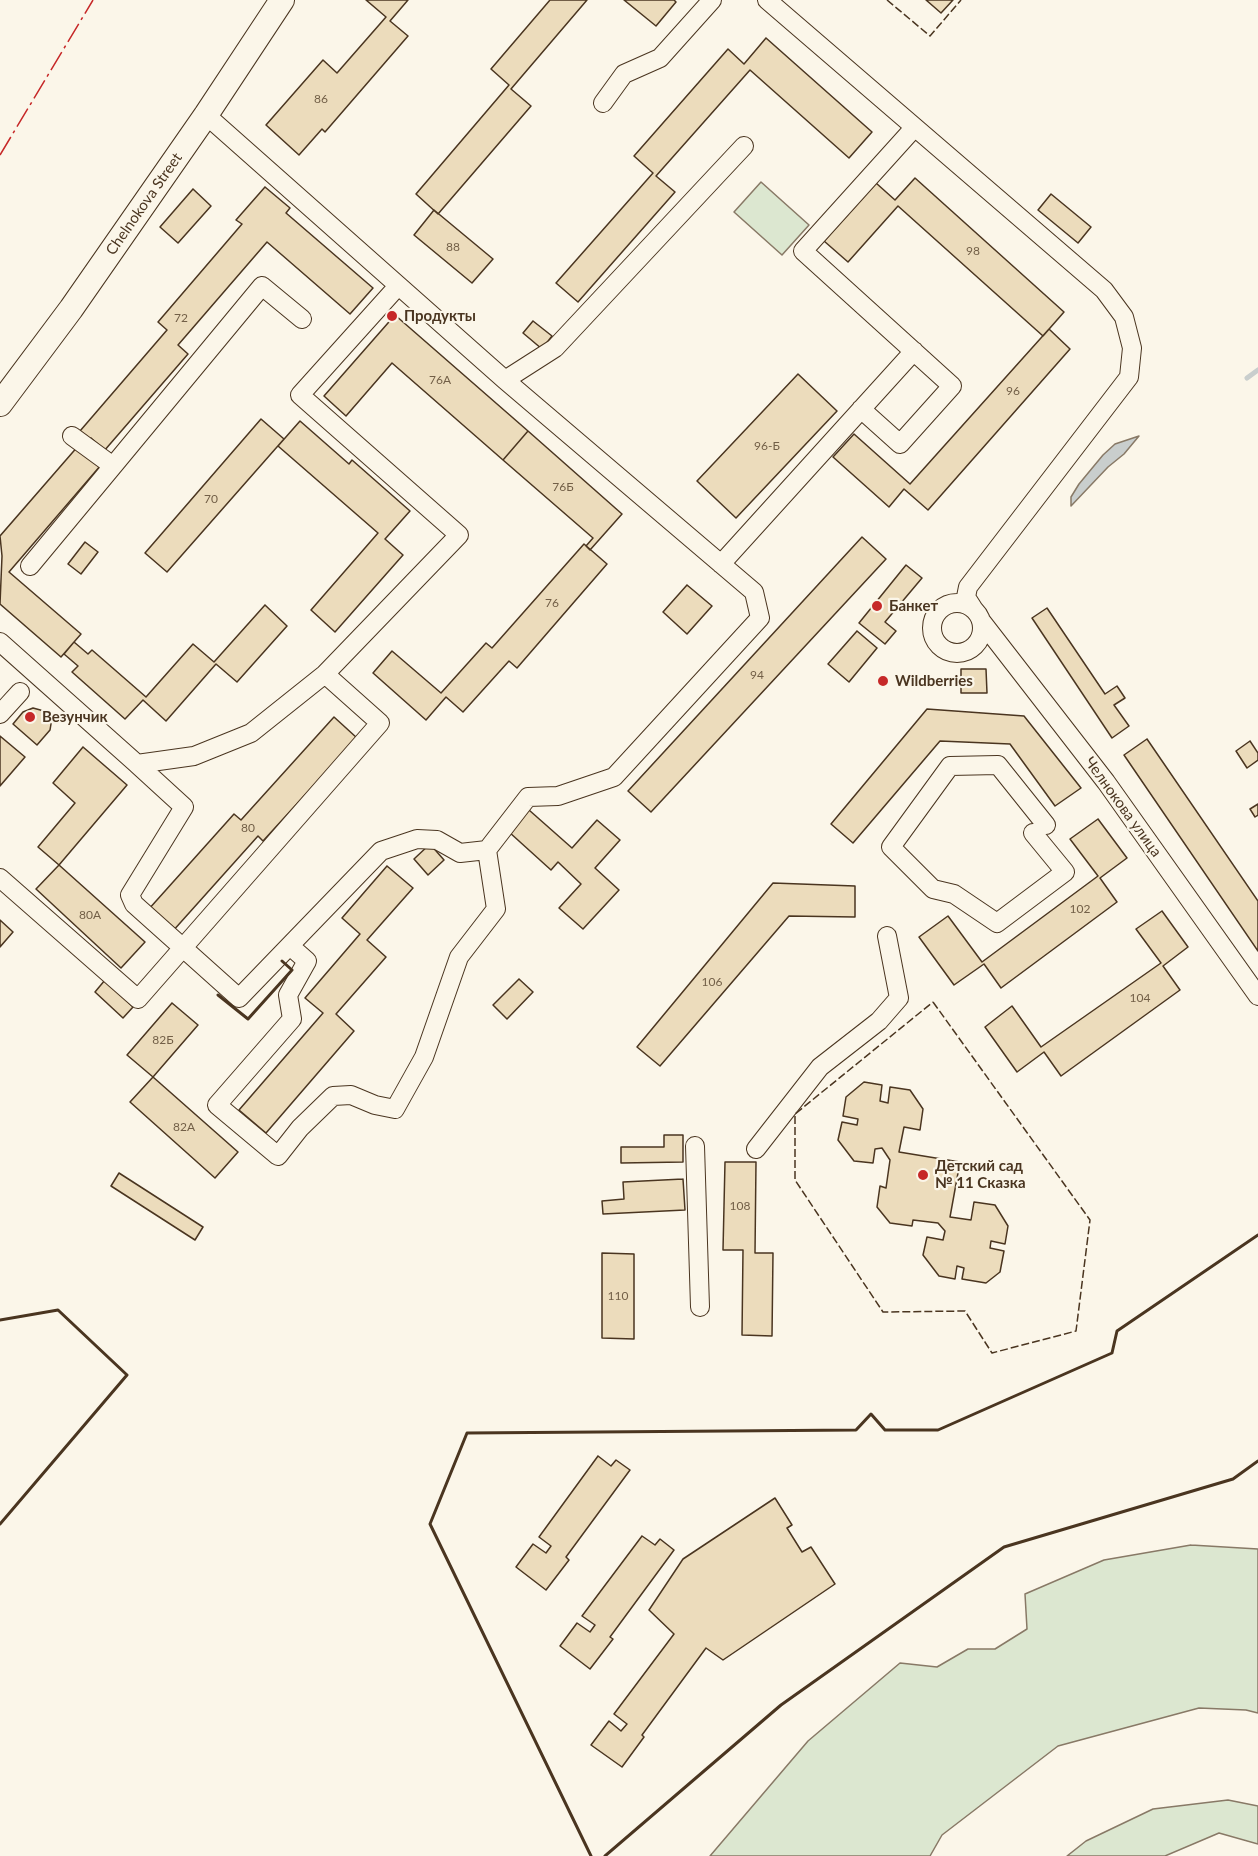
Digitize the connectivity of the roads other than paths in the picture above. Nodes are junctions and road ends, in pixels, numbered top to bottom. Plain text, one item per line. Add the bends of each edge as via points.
1 (282, 0) edge
2 (712, 0) edge
3 (767, 0) edge
4 (603, 103) dead end
5 (206, 115) junction
6 (914, 128) junction
7 (744, 146) dead end
8 (398, 286) junction
9 (302, 319) dead end
10 (914, 351) junction
11 (504, 380) junction
12 (0, 404) edge
13 (861, 409) junction
14 (72, 436) dead end
15 (113, 466) junction
16 (721, 564) junction
17 (30, 566) dead end
18 (0, 642) edge
19 (325, 674) junction
20 (20, 692) dead end
21 (0, 714) edge
22 (137, 764) junction
23 (1039, 829) joint
24 (487, 850) junction
25 (0, 878) edge
26 (887, 936) dead end
27 (290, 946) junction
28 (182, 949) junction
29 (1258, 996) edge
30 (695, 1146) dead end
31 (756, 1149) dead end
32 (700, 1307) dead end

1 - 5 main road, Chelnokova Street
2 - 4 street via 660,58 624,74
3 - 6 street
5 - 8 street
5 - 12 main road, Chelnokova Street
6 - 10 street via 803,251
6 - 29 street, Челнокова улица via 1104,290 1124,317 1132,348 1129,377 968,587 966,597 1094,765
7 - 11 street via 555,348
8 - 11 street
8 - 19 street via 300,395 459,535
9 - 15 street via 262,286
10 - 13 street
10 - 13 street via 952,386 900,444
11 - 16 street
13 - 16 street
14 - 15 street
15 - 17 street
16 - 24 street via 754,592 760,618 614,777 558,796 528,797
18 - 22 street
19 - 22 street via 252,733 194,756
19 - 28 street via 380,723
20 - 21 street
22 - 28 street via 184,807 130,895 141,912
23 - 23 street via 998,765 950,766 891,847 933,889 954,894 997,923 1065,872
24 - 27 street via 460,853 437,840 417,839 381,851
24 - 27 street via 496,909 459,957 424,1057 395,1108 351,1095 333,1096 278,1156 217,1105 292,1019 288,995 308,961
25 - 28 street via 138,999
26 - 31 street via 899,998 879,1022 820,1067
27 - 28 street via 239,998
30 - 32 street

